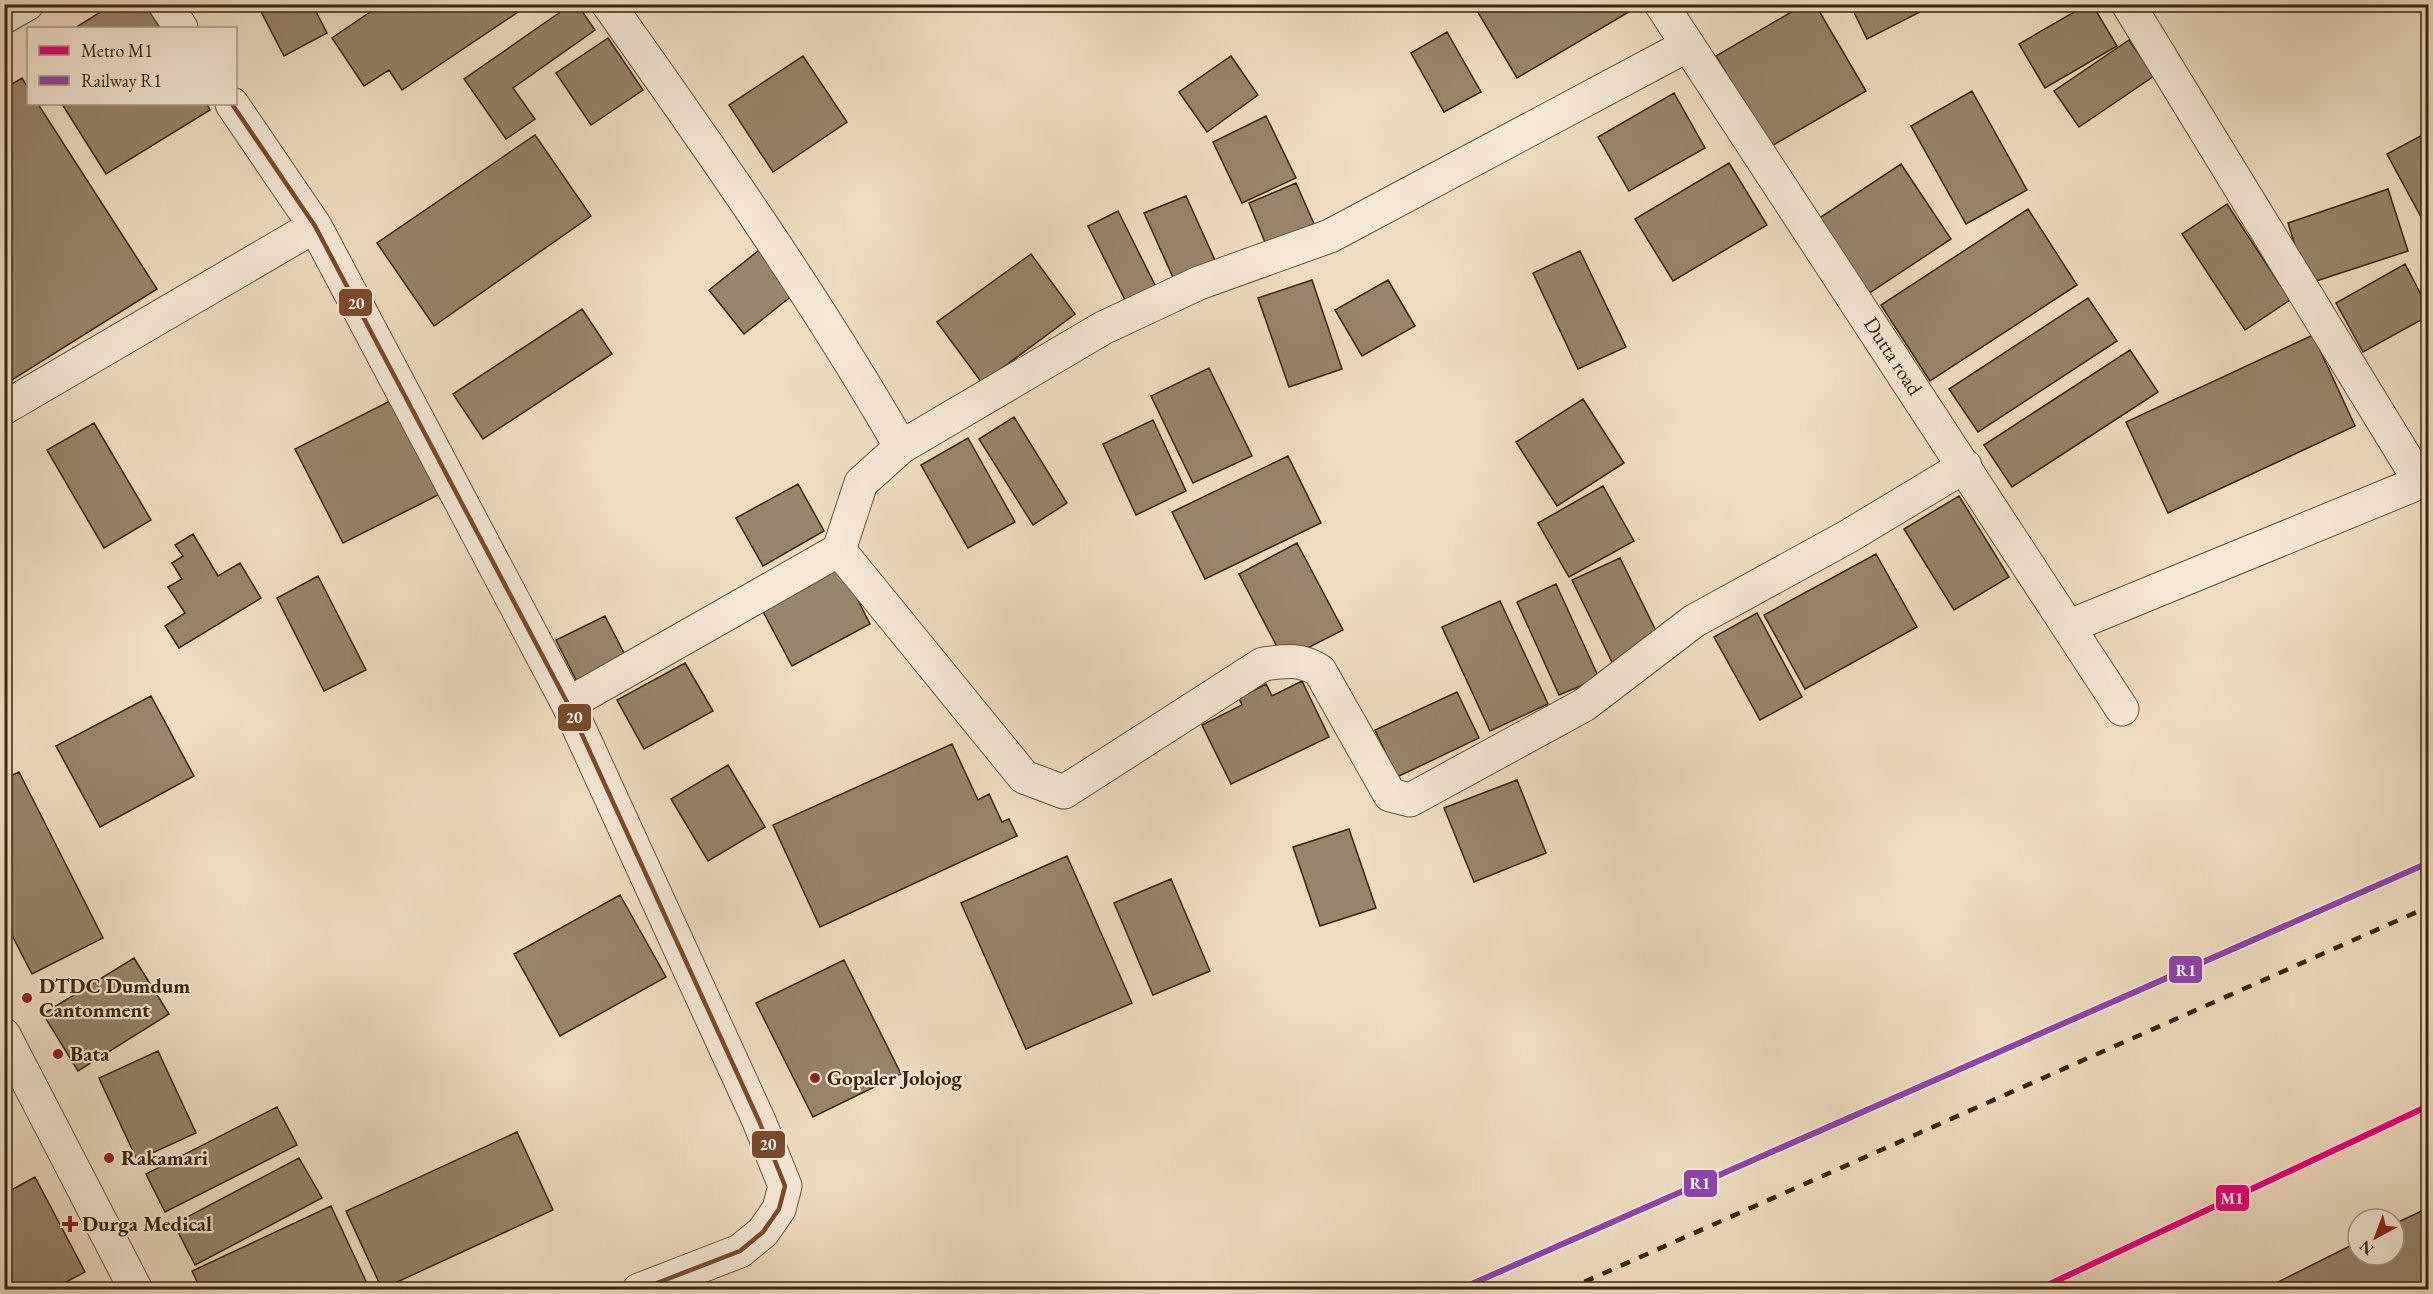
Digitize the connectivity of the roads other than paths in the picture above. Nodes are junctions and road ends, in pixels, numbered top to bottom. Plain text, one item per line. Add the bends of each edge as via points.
1 (27, 4) edge
2 (165, 4) edge
3 (608, 4) edge
4 (1661, 4) edge
5 (2127, 4) edge
6 (4, 17) edge
7 (180, 27) edge
8 (1688, 45) junction
9 (233, 105) edge
10 (315, 226) junction
11 (4, 408) edge
12 (901, 447) junction
13 (1965, 466) junction
14 (2425, 481) edge
15 (839, 550) junction
16 (2070, 626) junction
17 (568, 704) junction
18 (2122, 709) dead end
19 (4, 1035) edge
20 (136, 1290) edge
21 (639, 1290) edge

1 - 6 street
2 - 7 street
3 - 12 street via 753,210 846,352
4 - 8 street, Dutta road
5 - 14 street
8 - 12 street via 1330,237 1199,284 1103,328
8 - 13 street, Dutta road
9 - 10 street
10 - 11 street
10 - 17 street
12 - 15 street via 861,483
13 - 15 street via 1847,537 1694,621 1584,705 1410,800 1390,795 1320,671 1307,662 1291,661 1263,664 1064,792 1024,777
13 - 16 street, Dutta road
14 - 16 street
15 - 17 street
16 - 18 street, Dutta road
17 - 21 street via 785,1186 779,1209 763,1232 740,1251
19 - 20 street

